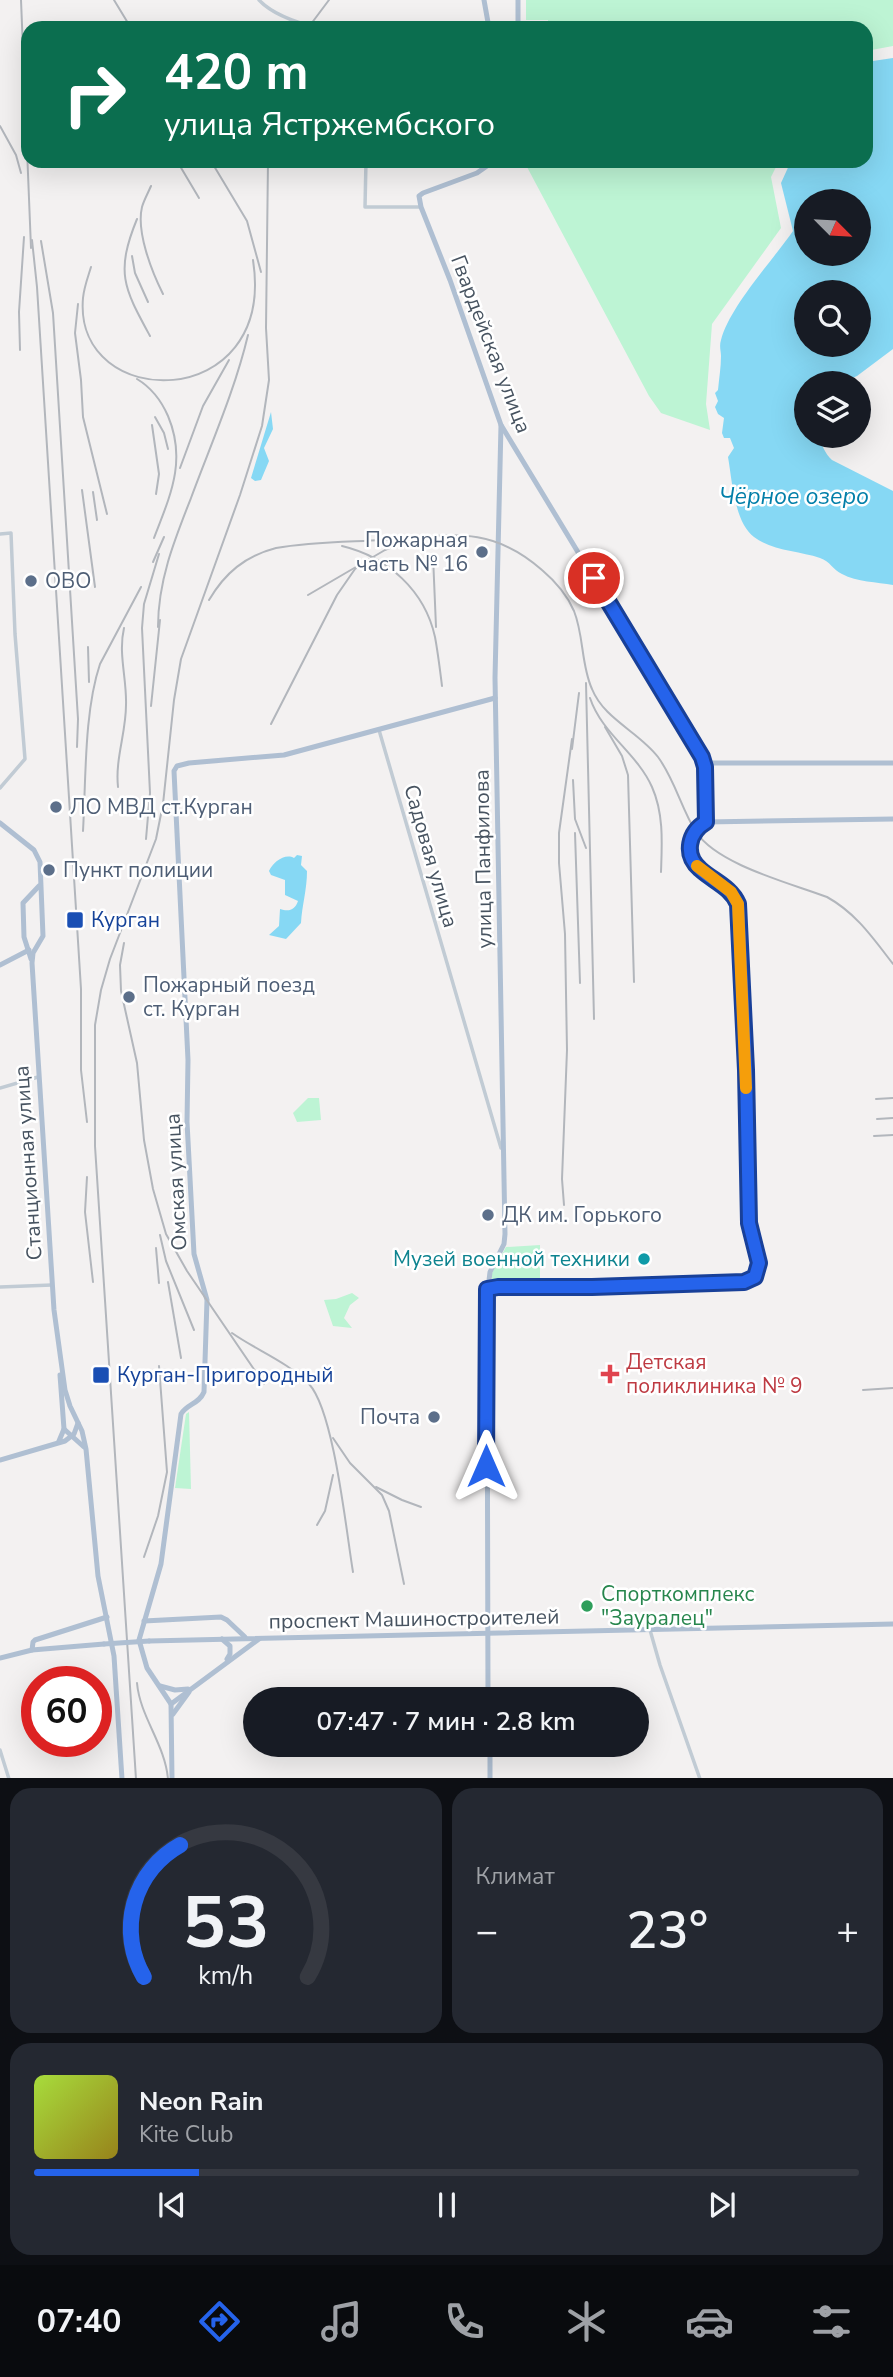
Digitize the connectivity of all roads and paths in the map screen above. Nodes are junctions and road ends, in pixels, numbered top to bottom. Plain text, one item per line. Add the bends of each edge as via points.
1 (259, 0) edge
2 (484, 0) edge
3 (518, 0) edge
4 (298, 21) edge
5 (488, 21) edge
6 (518, 21) edge
7 (366, 168) edge
8 (485, 168) edge
9 (421, 206) junction
10 (501, 425) junction
11 (0, 534) edge
12 (495, 698) junction
13 (379, 730) junction
14 (702, 757) junction
15 (723, 763) junction
16 (893, 763) edge
17 (705, 767) junction
18 (0, 788) edge
19 (893, 819) edge
20 (706, 822) junction
21 (0, 823) edge
22 (41, 879) junction
23 (23, 903) junction
24 (41, 904) junction
25 (24, 937) junction
26 (42, 940) junction
27 (28, 951) junction
28 (15, 957) junction
29 (32, 963) junction
30 (0, 965) edge
31 (39, 1077) junction
32 (0, 1088) edge
33 (502, 1152) junction
34 (52, 1285) junction
35 (0, 1287) edge
36 (487, 1289) junction
37 (60, 1360) junction
38 (63, 1415) junction
39 (75, 1415) junction
40 (78, 1423) junction
41 (64, 1429) junction
42 (72, 1437) junction
43 (57, 1443) junction
44 (86, 1449) junction
45 (0, 1460) edge
46 (107, 1617) junction
47 (144, 1621) junction
48 (229, 1622) junction
49 (893, 1624) edge
50 (650, 1630) junction
51 (488, 1634) junction
52 (246, 1638) junction
53 (261, 1638) junction
54 (222, 1639) junction
55 (32, 1650) junction
56 (0, 1658) edge
57 (222, 1665) junction
58 (159, 1685) junction
59 (488, 1687) edge
60 (191, 1689) junction
61 (171, 1704) junction
62 (173, 1714) junction
63 (0, 1750) edge
64 (490, 1757) edge
65 (9, 1778) edge
66 (122, 1778) edge
67 (172, 1778) edge
68 (490, 1778) edge
69 (700, 1778) edge

1 - 4 street
2 - 5 main road
3 - 6 main road
7 - 9 street via 365,206
8 - 9 main road via 423,192
9 - 10 main road, Гвардейская улица
10 - 12 main road, улица Панфилова
10 - 14 main road, Гвардейская улица
11 - 18 street via 11,533 25,759
12 - 13 main road
12 - 33 main road, улица Панфилова
13 - 33 street, Садовая улица
13 - 47 main road, Омская улица via 273,758 189,764 175,768 173,775 194,1254 207,1300 205,1384 199,1401 181,1414 161,1564
14 - 15 main road
14 - 17 main road, Гвардейская улица
15 - 16 main road
15 - 17 main road
17 - 20 main road, Гвардейская улица
19 - 20 main road
20 - 36 main road via 691,837 693,858 701,870 731,892 739,909 749,1223 759,1263 755,1277 744,1282
21 - 22 main road via 37,854
22 - 23 main road
22 - 24 main road
23 - 24 main road via 36,899
23 - 25 main road, Станционная улица
24 - 26 main road
25 - 26 main road via 28,942
25 - 27 main road, Станционная улица
25 - 28 main road
26 - 27 main road
26 - 29 main road, Станционная улица
27 - 28 main road
27 - 29 main road, Станционная улица
28 - 29 main road via 27,957
28 - 30 main road
29 - 31 main road, Станционная улица
31 - 32 street
31 - 34 main road, Станционная улица
33 - 36 main road, улица Панфилова via 505,1240 489,1272
34 - 35 street
34 - 37 main road, Станционная улица
36 - 51 main road, улица Панфилова
37 - 38 main road, Станционная улица
37 - 39 main road, Станционная улица
38 - 39 main road
38 - 41 main road, Станционная улица
39 - 40 main road, Станционная улица
40 - 42 main road
40 - 44 main road, Станционная улица
41 - 42 main road
41 - 43 main road
42 - 43 main road
42 - 44 main road
43 - 45 main road
44 - 46 main road, Станционная улица via 98,1576
46 - 55 main road via 44,1636 33,1642
46 - 66 main road, Станционная улица
47 - 48 main road via 221,1617
47 - 58 main road, Омская улица via 140,1647
48 - 52 main road
48 - 54 main road via 230,1630
49 - 50 main road, проспект Машиностроителей
50 - 51 main road, проспект Машиностроителей
50 - 69 street
51 - 53 main road, проспект Машиностроителей
51 - 59 main road, улица Панфилова
52 - 53 main road, проспект Машиностроителей
52 - 54 main road, проспект Машиностроителей
53 - 57 main road
54 - 55 main road, проспект Машиностроителей, bridge
54 - 57 main road via 231,1649
55 - 56 main road, проспект Машиностроителей
57 - 60 main road
58 - 60 main road
58 - 61 main road, Омская улица
60 - 61 main road
60 - 62 main road
61 - 62 main road, Омская улица
62 - 67 main road, Омская улица
63 - 65 street
64 - 68 main road

